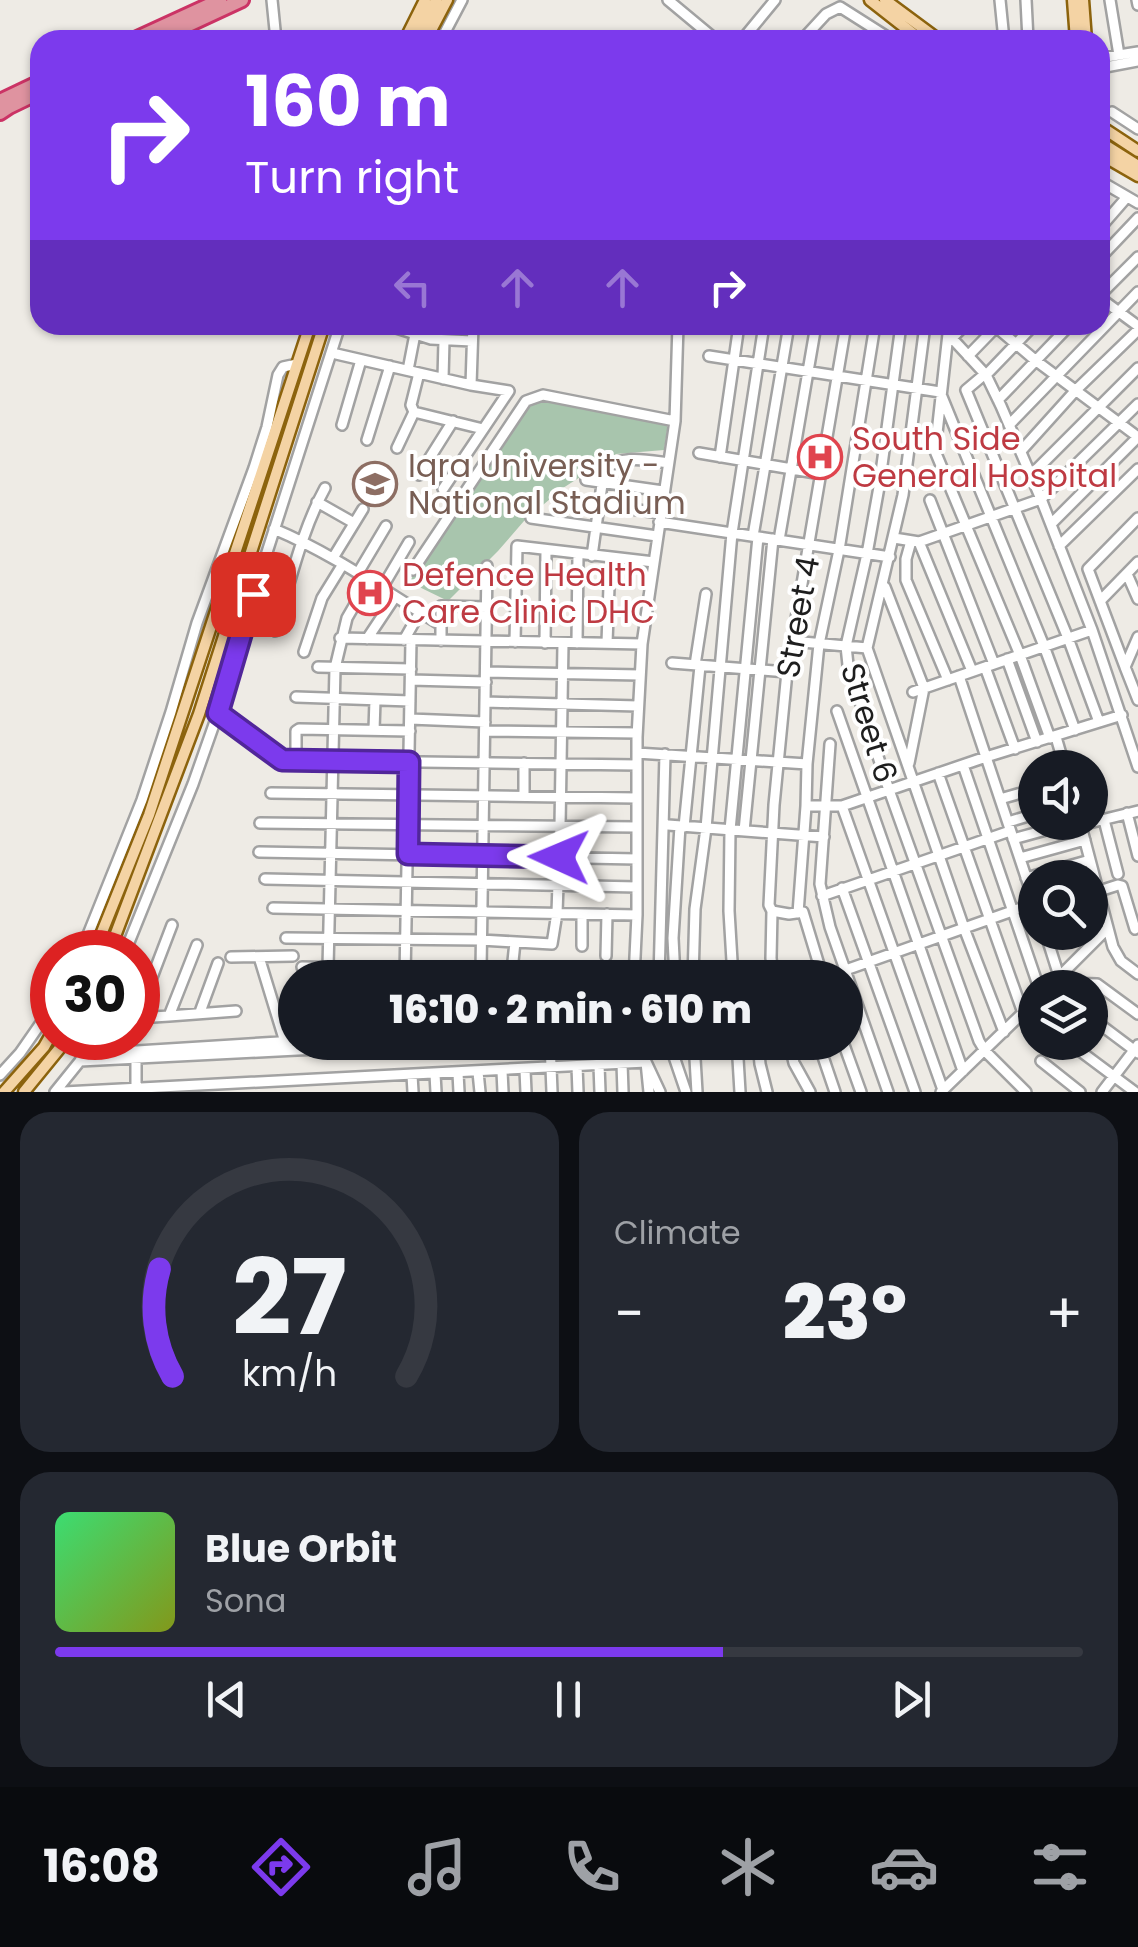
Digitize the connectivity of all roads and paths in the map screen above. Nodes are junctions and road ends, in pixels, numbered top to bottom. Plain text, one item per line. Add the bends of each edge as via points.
1 (220, 0) edge
2 (242, 0) edge
3 (272, 0) edge
4 (447, 0) edge
5 (462, 0) edge
6 (668, 0) edge
7 (775, 0) edge
8 (870, 0) edge
9 (884, 0) edge
10 (1000, 0) edge
11 (1026, 0) edge
12 (1073, 0) edge
13 (1083, 0) edge
14 (1110, 0) edge
15 (431, 2) edge
16 (873, 28) joint
17 (156, 30) edge
18 (178, 30) edge
19 (275, 30) edge
20 (412, 30) edge
21 (419, 30) edge
22 (431, 30) edge
23 (447, 30) edge
24 (704, 30) edge
25 (750, 30) edge
26 (812, 30) edge
27 (876, 30) edge
28 (906, 30) edge
29 (924, 30) edge
30 (1003, 30) edge
31 (1028, 30) edge
32 (1075, 30) edge
33 (1085, 30) edge
34 (1138, 52) edge
35 (1110, 58) edge
36 (1122, 59) junction
37 (1138, 61) edge
38 (1110, 64) edge
39 (1138, 72) edge
40 (30, 87) edge
41 (30, 97) edge
42 (0, 101) edge
43 (0, 113) edge
44 (1110, 115) edge
45 (1138, 129) edge
46 (1110, 133) edge
47 (1110, 148) edge
48 (1138, 151) edge
49 (1110, 160) edge
50 (1138, 166) edge
51 (1138, 176) edge
52 (1110, 187) edge
53 (1127, 197) junction
54 (1138, 203) edge
55 (1110, 217) edge
56 (1138, 218) edge
57 (1110, 247) edge
58 (1138, 257) edge
59 (1110, 286) edge
60 (1138, 292) edge
61 (1110, 304) edge
62 (1119, 312) junction
63 (1110, 321) edge
64 (1138, 328) edge
65 (307, 335) edge
66 (321, 335) edge
67 (337, 335) edge
68 (415, 335) edge
69 (418, 335) edge
70 (472, 335) edge
71 (678, 335) edge
72 (737, 335) edge
73 (762, 335) edge
74 (787, 335) edge
75 (814, 335) edge
76 (844, 335) edge
77 (873, 335) edge
78 (900, 335) edge
79 (924, 335) edge
80 (949, 335) edge
81 (951, 335) edge
82 (988, 335) edge
83 (1006, 335) edge
84 (1023, 335) edge
85 (1060, 335) edge
86 (1096, 335) edge
87 (444, 340) junction
88 (472, 341) junction
89 (1014, 344) junction
90 (332, 353) junction
91 (709, 356) dead end
92 (968, 356) junction
93 (732, 359) junction
94 (361, 360) junction
95 (1035, 360) junction
96 (757, 363) junction
97 (298, 364) junction
98 (390, 366) junction
99 (782, 367) junction
100 (1138, 368) edge
101 (807, 371) junction
102 (413, 372) junction
103 (985, 374) junction
104 (1056, 375) junction
105 (838, 376) junction
106 (443, 379) junction
107 (866, 380) junction
108 (471, 385) junction
109 (894, 385) junction
110 (917, 388) junction
111 (1076, 390) junction
112 (940, 392) junction
113 (998, 400) junction
114 (1138, 404) edge
115 (1099, 407) junction
116 (414, 412) junction
117 (675, 420) junction
118 (453, 422) junction
119 (1119, 422) junction
120 (342, 425) dead end
121 (1010, 426) junction
122 (483, 429) junction
123 (1138, 437) edge
124 (366, 440) dead end
125 (397, 448) dead end
126 (1020, 452) junction
127 (699, 453) dead end
128 (720, 456) junction
129 (742, 460) junction
130 (668, 463) junction
131 (766, 464) junction
132 (791, 469) junction
133 (1138, 469) edge
134 (822, 474) junction
135 (418, 475) dead end
136 (1030, 475) junction
137 (586, 480) dead end
138 (604, 482) junction
139 (325, 488) dead end
140 (443, 490) dead end
141 (663, 492) junction
142 (1041, 499) junction
143 (558, 500) dead end
144 (930, 500) dead end
145 (317, 502) junction
146 (600, 506) junction
147 (1016, 508) junction
148 (362, 509) dead end
149 (991, 516) junction
150 (531, 518) dead end
151 (1138, 518) edge
152 (661, 520) junction
153 (354, 523) junction
154 (1050, 524) junction
155 (967, 525) junction
156 (386, 526) dead end
157 (595, 528) junction
158 (274, 530) junction
159 (732, 533) junction
160 (943, 534) junction
161 (656, 536) junction
162 (756, 537) junction
163 (894, 538) junction
164 (776, 540) junction
165 (915, 541) junction
166 (304, 542) junction
167 (409, 542) dead end
168 (810, 545) junction
169 (1059, 546) junction
170 (546, 550) junction
171 (839, 550) junction
172 (578, 554) junction
173 (867, 554) junction
174 (592, 556) junction
175 (890, 557) junction
176 (610, 558) junction
177 (338, 561) junction
178 (654, 562) junction
179 (1138, 562) edge
180 (488, 566) dead end
181 (413, 570) dead end
182 (358, 573) junction
183 (1127, 574) junction
184 (369, 580) junction
185 (884, 585) junction
186 (382, 588) junction
187 (706, 594) dead end
188 (395, 596) junction
189 (1138, 599) edge
190 (1100, 601) junction
191 (487, 607) junction
192 (420, 612) junction
193 (441, 625) junction
194 (1092, 630) junction
195 (275, 631) dead end
196 (1138, 637) edge
197 (340, 638) junction
198 (1068, 638) junction
199 (367, 639) junction
200 (408, 640) junction
201 (441, 641) junction
202 (792, 641) junction
203 (486, 642) junction
204 (515, 642) junction
205 (545, 642) junction
206 (563, 643) junction
207 (577, 643) junction
208 (608, 643) junction
209 (642, 644) junction
210 (818, 644) junction
211 (846, 646) junction
212 (1044, 646) junction
213 (867, 648) junction
214 (304, 652) dead end
215 (1020, 655) junction
216 (1007, 660) junction
217 (672, 664) dead end
218 (697, 665) junction
219 (990, 665) junction
220 (721, 666) junction
221 (1125, 667) junction
222 (318, 668) dead end
223 (334, 668) junction
224 (744, 668) junction
225 (760, 669) junction
226 (972, 671) junction
227 (787, 672) junction
228 (563, 673) junction
229 (411, 675) junction
230 (640, 675) junction
231 (959, 676) junction
232 (486, 677) junction
233 (948, 680) junction
234 (918, 690) junction
235 (296, 698) dead end
236 (334, 699) junction
237 (375, 700) junction
238 (1138, 700) edge
239 (410, 701) junction
240 (485, 702) junction
241 (562, 703) junction
242 (638, 706) junction
243 (837, 711) dead end
244 (1121, 711) junction
245 (218, 713) junction
246 (410, 719) junction
247 (1099, 722) junction
248 (485, 726) junction
249 (334, 729) junction
250 (374, 730) junction
251 (1076, 730) junction
252 (410, 731) junction
253 (562, 732) junction
254 (637, 733) junction
255 (1053, 738) junction
256 (1037, 742) junction
257 (830, 744) dead end
258 (1014, 749) junction
259 (1057, 750) edge
260 (641, 753) junction
261 (665, 754) junction
262 (691, 756) junction
263 (986, 757) junction
264 (296, 760) junction
265 (334, 760) junction
266 (712, 760) junction
267 (735, 760) junction
268 (750, 761) junction
269 (409, 762) junction
270 (778, 762) junction
271 (484, 763) junction
272 (524, 763) junction
273 (560, 764) junction
274 (806, 764) junction
275 (637, 765) junction
276 (908, 765) junction
277 (962, 765) junction
278 (1138, 767) edge
279 (938, 773) junction
280 (914, 781) junction
281 (889, 790) junction
282 (271, 793) dead end
283 (1018, 793) edge
284 (332, 794) junction
285 (409, 795) junction
286 (484, 796) junction
287 (524, 796) junction
288 (560, 796) junction
289 (637, 798) junction
290 (866, 798) junction
291 (1000, 798) junction
292 (806, 806) junction
293 (824, 806) junction
294 (842, 806) junction
295 (1133, 812) edge
296 (1108, 819) edge
297 (260, 823) dead end
298 (331, 824) junction
299 (408, 824) junction
300 (483, 825) junction
301 (668, 825) dead end
302 (1018, 825) edge
303 (560, 826) junction
304 (637, 827) junction
305 (682, 827) junction
306 (706, 828) junction
307 (1018, 829) edge
308 (730, 830) junction
309 (1010, 830) junction
310 (744, 831) junction
311 (773, 833) junction
312 (1108, 835) edge
313 (804, 836) junction
314 (824, 837) junction
315 (988, 838) junction
316 (1085, 840) joint
317 (964, 846) junction
318 (259, 852) dead end
319 (330, 853) junction
320 (408, 854) junction
321 (938, 855) junction
322 (483, 856) junction
323 (1138, 856) edge
324 (559, 857) junction
325 (1020, 858) joint
326 (637, 859) junction
327 (1090, 860) edge
328 (916, 863) junction
329 (892, 871) junction
330 (1118, 874) dead end
331 (265, 879) dead end
332 (330, 880) junction
333 (866, 880) junction
334 (408, 882) junction
335 (482, 883) junction
336 (558, 884) junction
337 (637, 887) junction
338 (842, 888) junction
339 (1108, 888) edge
340 (822, 896) junction
341 (274, 908) dead end
342 (1018, 908) edge
343 (329, 909) junction
344 (407, 911) junction
345 (772, 911) junction
346 (1013, 911) junction
347 (482, 912) junction
348 (557, 913) junction
349 (798, 913) junction
350 (582, 914) junction
351 (606, 914) junction
352 (637, 914) junction
353 (990, 919) junction
354 (172, 924) dead end
355 (964, 928) junction
356 (1108, 928) edge
357 (1135, 929) dead end
358 (90, 930) edge
359 (103, 930) edge
360 (118, 930) edge
361 (135, 930) edge
362 (941, 936) junction
363 (286, 938) dead end
364 (329, 938) junction
365 (406, 940) junction
366 (482, 940) junction
367 (515, 942) junction
368 (197, 945) dead end
369 (917, 945) junction
370 (582, 946) dead end
371 (1086, 950) edge
372 (893, 954) junction
373 (160, 956) edge
374 (259, 956) junction
375 (292, 956) dead end
376 (606, 956) dead end
377 (231, 957) dead end
378 (328, 960) edge
379 (405, 960) edge
380 (481, 960) edge
381 (514, 960) edge
382 (635, 960) edge
383 (660, 960) edge
384 (674, 960) edge
385 (694, 960) edge
386 (732, 960) edge
387 (770, 960) edge
388 (818, 960) edge
389 (842, 960) edge
390 (868, 962) junction
391 (218, 963) dead end
392 (863, 964) edge
393 (1033, 970) edge
394 (1066, 970) edge
395 (1138, 974) edge
396 (1108, 993) edge
397 (1018, 999) edge
398 (278, 1009) edge
399 (236, 1011) dead end
400 (200, 1012) junction
401 (1138, 1014) edge
402 (160, 1016) edge
403 (169, 1016) junction
404 (1018, 1018) edge
405 (863, 1019) edge
406 (1108, 1029) edge
407 (1004, 1032) junction
408 (30, 1039) edge
409 (278, 1043) edge
410 (278, 1048) edge
411 (1137, 1049) edge
412 (985, 1051) junction
413 (160, 1053) edge
414 (160, 1054) edge
415 (32, 1060) edge
416 (50, 1060) edge
417 (89, 1060) edge
418 (136, 1060) edge
419 (551, 1060) edge
420 (675, 1060) edge
421 (695, 1060) edge
422 (738, 1060) edge
423 (760, 1060) edge
424 (793, 1060) edge
425 (823, 1060) edge
426 (850, 1060) edge
427 (1092, 1060) edge
428 (80, 1061) joint
429 (1041, 1061) dead end
430 (646, 1062) junction
431 (622, 1063) junction
432 (599, 1065) junction
433 (577, 1066) junction
434 (551, 1068) junction
435 (525, 1070) junction
436 (502, 1071) junction
437 (963, 1071) junction
438 (478, 1072) junction
439 (458, 1073) junction
440 (0, 1074) edge
441 (435, 1074) junction
442 (412, 1075) junction
443 (386, 1076) junction
444 (1114, 1076) junction
445 (342, 1078) junction
446 (364, 1078) junction
447 (320, 1080) junction
448 (298, 1086) edge
449 (274, 1087) edge
450 (228, 1088) edge
451 (250, 1088) edge
452 (180, 1089) edge
453 (204, 1089) edge
454 (136, 1090) edge
455 (159, 1090) edge
456 (87, 1091) edge
457 (110, 1091) edge
458 (942, 1091) edge
459 (4, 1092) edge
460 (24, 1092) edge
461 (55, 1092) edge
462 (64, 1092) edge
463 (321, 1092) edge
464 (342, 1092) edge
465 (365, 1092) edge
466 (387, 1092) edge
467 (412, 1092) edge
468 (436, 1092) edge
469 (459, 1092) edge
470 (480, 1092) edge
471 (504, 1092) edge
472 (526, 1092) edge
473 (552, 1092) edge
474 (578, 1092) edge
475 (600, 1092) edge
476 (623, 1092) edge
477 (648, 1092) edge
478 (660, 1092) edge
479 (686, 1092) edge
480 (697, 1092) edge
481 (740, 1092) edge
482 (767, 1092) edge
483 (810, 1092) edge
484 (836, 1092) edge
485 (862, 1092) edge
486 (888, 1092) edge
487 (915, 1092) edge
488 (1026, 1092) edge
489 (1080, 1092) edge
490 (1102, 1092) edge
491 (1135, 1092) edge

1 - 17 highway
2 - 18 highway
3 - 19 street
4 - 22 main road
5 - 23 street
6 - 24 street
7 - 25 street
8 - 28 main road
9 - 29 main road
10 - 30 street
11 - 31 street
12 - 32 main road
13 - 33 main road
14 - 36 street
15 - 20 main road
15 - 21 main road
16 - 26 street via 836,7
16 - 27 street
34 - 36 street
35 - 36 street
36 - 37 street
36 - 38 street
36 - 39 street
40 - 42 highway
41 - 43 highway
44 - 45 street
46 - 48 main road
47 - 50 main road
49 - 51 main road
52 - 53 street
53 - 54 street
53 - 55 street
56 - 57 street
58 - 59 street
60 - 62 street
61 - 62 street
62 - 63 street
62 - 64 street
64 - 111 street
65 - 97 main road
66 - 360 main road via 199,714
67 - 90 street
68 - 102 street
69 - 87 street
70 - 88 street
71 - 117 street
72 - 93 street
73 - 96 street
74 - 99 street
75 - 101 street
76 - 105 street, Street 4
77 - 107 street
78 - 109 street, Street 6
79 - 110 street
80 - 112 street
81 - 92 street
82 - 92 street
83 - 89 street
84 - 89 street
85 - 95 street
86 - 104 street
87 - 88 street
87 - 106 street
88 - 108 street
89 - 95 street
89 - 103 street
90 - 94 street
90 - 158 street
91 - 93 street
92 - 103 street
93 - 96 street
93 - 128 street
94 - 98 street
94 - 120 street
95 - 104 street
95 - 113 street
96 - 99 street
96 - 129 street
97 - 358 street via 278,375 267,427 172,712
97 - 359 main road via 149,815
98 - 102 street
98 - 124 street
99 - 101 street
99 - 131 street
100 - 115 street
101 - 105 street
101 - 132 street
102 - 106 street
102 - 116 street
103 - 113 street
103 - 147 street via 966,390
104 - 111 street
104 - 121 street
105 - 107 street
105 - 134 street, Street 4
106 - 108 street
107 - 109 street
107 - 171 street
108 - 122 street via 509,391
109 - 110 street
109 - 173 street, Street 6
110 - 112 street
110 - 163 street
111 - 115 street
111 - 126 street
112 - 149 street
112 - 155 street via 935,451
113 - 121 street
114 - 119 street
115 - 119 street
115 - 136 street
116 - 118 street
116 - 125 street
117 - 130 street
117 - 181 street via 542,395 526,401
118 - 122 street
118 - 135 street
119 - 123 street
119 - 142 street
121 - 126 street
122 - 140 street
123 - 154 street
126 - 136 street
127 - 128 street
128 - 129 street
129 - 131 street
129 - 159 street
130 - 138 street via 612,462
130 - 141 street
131 - 132 street
131 - 162 street
132 - 134 street
132 - 164 street
133 - 169 street
134 - 168 street, Street 4
136 - 142 street
137 - 138 street
138 - 141 street
138 - 146 street
139 - 145 street
141 - 152 street
142 - 147 street
142 - 154 street
143 - 146 street
144 - 160 street
145 - 153 street
145 - 166 street
146 - 152 street
146 - 157 street
147 - 149 street
147 - 198 street
148 - 153 street
149 - 155 street
149 - 212 street
150 - 157 street
151 - 190 street via 1088,569
152 - 159 street
152 - 161 street
153 - 177 street
154 - 169 street
155 - 160 street
155 - 215 street
156 - 182 street
157 - 161 street
157 - 174 street
158 - 166 street
158 - 245 street
159 - 162 street
159 - 220 street
160 - 165 street
160 - 219 street
161 - 178 street
162 - 164 street
162 - 224 street
163 - 165 street
163 - 175 street
164 - 168 street
164 - 225 street
165 - 226 street
165 - 233 street via 906,580
166 - 177 street
166 - 195 street
167 - 186 street
168 - 171 street
168 - 202 street, Street 4
169 - 194 street
170 - 172 street
170 - 204 street via 517,546
170 - 205 street
171 - 173 street
171 - 210 street
172 - 174 street
172 - 207 street
173 - 175 street
173 - 211 street, Street 6
174 - 176 street
175 - 185 street
176 - 178 street
176 - 208 street
177 - 182 street
177 - 214 street
178 - 209 street
179 - 183 street
180 - 191 street
182 - 184 street
183 - 189 street
183 - 190 street
184 - 186 street
184 - 197 street
185 - 213 street
185 - 234 street
186 - 188 street
187 - 218 street
188 - 192 street
188 - 199 street
190 - 221 street
191 - 193 street via 440,606
191 - 203 street
192 - 193 street
192 - 200 street
193 - 201 street
194 - 198 street
194 - 244 street
196 - 221 street
197 - 199 street
197 - 223 street
198 - 212 street
198 - 247 street
199 - 200 street
200 - 201 street
200 - 229 street
201 - 203 street
202 - 210 street
202 - 227 street, Street 4
203 - 204 street
203 - 232 street
204 - 205 street
205 - 206 street
206 - 207 street
206 - 228 street
207 - 208 street
208 - 209 street
209 - 230 street
210 - 211 street
210 - 274 street
211 - 213 street
211 - 281 street, Street 6
212 - 215 street
212 - 251 street
213 - 276 street
215 - 216 street
215 - 255 street
216 - 219 street
216 - 256 street
217 - 218 street
218 - 220 street
218 - 262 street
219 - 226 street
219 - 258 street
220 - 224 street
220 - 266 street
221 - 238 street
222 - 223 street
223 - 229 street
223 - 236 street
224 - 225 street
224 - 267 street
225 - 227 street
225 - 268 street
226 - 231 street
227 - 270 street, Street 4
228 - 230 street
228 - 232 street
228 - 241 street
229 - 232 street
229 - 239 street
230 - 242 street
231 - 233 street
231 - 263 street
232 - 240 street
233 - 234 street
234 - 276 street
235 - 236 street
236 - 237 street
236 - 249 street
237 - 239 street
237 - 250 street
238 - 244 street
239 - 246 street
240 - 241 street
240 - 248 street
241 - 242 street
241 - 253 street
242 - 254 street
243 - 290 street
244 - 247 street
244 - 278 street
245 - 264 street via 282,760
245 - 361 street
246 - 248 street
246 - 252 street
247 - 251 street
248 - 253 street
248 - 271 street
249 - 250 street
249 - 264 street via 296,730
249 - 265 street
250 - 252 street
251 - 255 street
252 - 269 street
253 - 254 street
253 - 273 street
254 - 260 street
255 - 256 street
255 - 259 street
256 - 258 street
257 - 293 street
258 - 263 street
260 - 261 street
260 - 275 street
261 - 262 street
261 - 383 street
262 - 266 street
262 - 305 street
263 - 277 street
263 - 291 street
264 - 265 street
265 - 269 street
265 - 284 street
266 - 267 street
266 - 306 street
267 - 268 street
267 - 308 street
268 - 270 street
268 - 310 street
269 - 271 street
269 - 285 street
270 - 274 street
270 - 311 street, Street 4
271 - 272 street
271 - 286 street
272 - 273 street
272 - 287 street
273 - 275 street
273 - 288 street
274 - 292 street
275 - 289 street
276 - 280 street
277 - 279 street
277 - 315 street
279 - 280 street
279 - 317 street
280 - 281 street
280 - 321 street
281 - 290 street
281 - 328 street, Street 6
282 - 284 street
283 - 291 street
284 - 285 street
284 - 298 street
285 - 286 street
285 - 299 street
286 - 287 street
286 - 300 street
287 - 288 street
288 - 289 street
288 - 303 street
289 - 304 street
290 - 294 street
290 - 329 street
291 - 309 street
292 - 293 street
292 - 313 street
293 - 294 street
293 - 314 street
294 - 333 street
295 - 296 street
295 - 323 street
297 - 298 street
298 - 299 street
298 - 319 street
299 - 300 street
299 - 320 street
300 - 303 street
300 - 322 street
301 - 305 street
302 - 309 street
303 - 304 street
303 - 324 street
304 - 326 street
305 - 306 street
305 - 384 street
306 - 308 street
306 - 385 street
307 - 309 street
308 - 310 street
308 - 386 street
309 - 315 street
309 - 325 street
310 - 311 street
311 - 313 street
311 - 345 street, Street 4
312 - 330 street
313 - 314 street
313 - 349 street
314 - 340 street
315 - 317 street
315 - 346 street
316 - 325 street
316 - 327 street
317 - 321 street
317 - 353 street
318 - 319 street
319 - 320 street
319 - 332 street
320 - 322 street
320 - 334 street
321 - 328 street
321 - 355 street
322 - 324 street
322 - 335 street
324 - 326 street
324 - 336 street
326 - 337 street
328 - 329 street
328 - 362 street, Street 6
329 - 333 street
329 - 369 street
331 - 332 street
332 - 334 street
332 - 343 street
333 - 338 street
333 - 372 street
334 - 335 street
334 - 344 street
335 - 336 street
335 - 347 street
336 - 337 street
336 - 348 street
337 - 352 street
338 - 340 street
338 - 390 street
339 - 357 street via 1122,886
340 - 389 street
341 - 343 street
342 - 346 street
343 - 344 street
343 - 364 street
344 - 347 street
344 - 365 street
345 - 349 street
345 - 387 street, Street 4
346 - 353 street
346 - 393 street
347 - 348 street
347 - 366 street
348 - 350 street
348 - 367 street via 552,944
349 - 388 street
350 - 351 street
350 - 370 street
351 - 352 street
351 - 376 street
352 - 382 street
353 - 355 street
353 - 397 street
354 - 373 street
355 - 362 street
355 - 407 street
356 - 395 street via 1121,962
362 - 369 street
362 - 412 street, Street 6
363 - 364 street
364 - 365 street
364 - 378 street
365 - 366 street
365 - 379 street
366 - 367 street
366 - 380 street
367 - 381 street
368 - 403 street
369 - 372 street
369 - 437 street
371 - 394 street
372 - 390 street
372 - 458 street
374 - 375 street
374 - 377 street
374 - 398 street
390 - 392 street
390 - 487 street
391 - 400 street
396 - 401 street
399 - 400 street
400 - 403 street
402 - 403 street
404 - 407 street
405 - 486 street
406 - 411 street
407 - 412 street
408 - 440 street
409 - 413 street
410 - 414 street
411 - 444 street
412 - 437 street
412 - 488 street, Street 6
415 - 459 main road
416 - 460 main road
417 - 428 street
418 - 454 street
419 - 434 street
420 - 479 street
421 - 480 street
422 - 481 street
423 - 482 street
424 - 483 street
425 - 484 street
426 - 485 street
427 - 444 street
428 - 461 street
429 - 489 street
430 - 431 street
430 - 477 street
430 - 478 street
431 - 432 street
431 - 476 street
432 - 433 street
432 - 475 street
433 - 434 street
433 - 474 street
434 - 435 street
434 - 473 street
435 - 436 street
435 - 472 street
436 - 438 street
436 - 471 street
437 - 458 street
438 - 439 street
438 - 470 street
439 - 441 street
439 - 469 street
441 - 442 street
441 - 468 street
442 - 443 street
442 - 467 street
443 - 446 street
443 - 466 street
444 - 490 street
444 - 491 street
445 - 446 street
445 - 447 street
445 - 464 street
446 - 465 street
447 - 448 street
447 - 463 street
448 - 449 street
449 - 451 street
450 - 451 street
450 - 453 street
452 - 453 street
452 - 455 street
454 - 455 street
454 - 457 street
456 - 457 street
456 - 462 street

